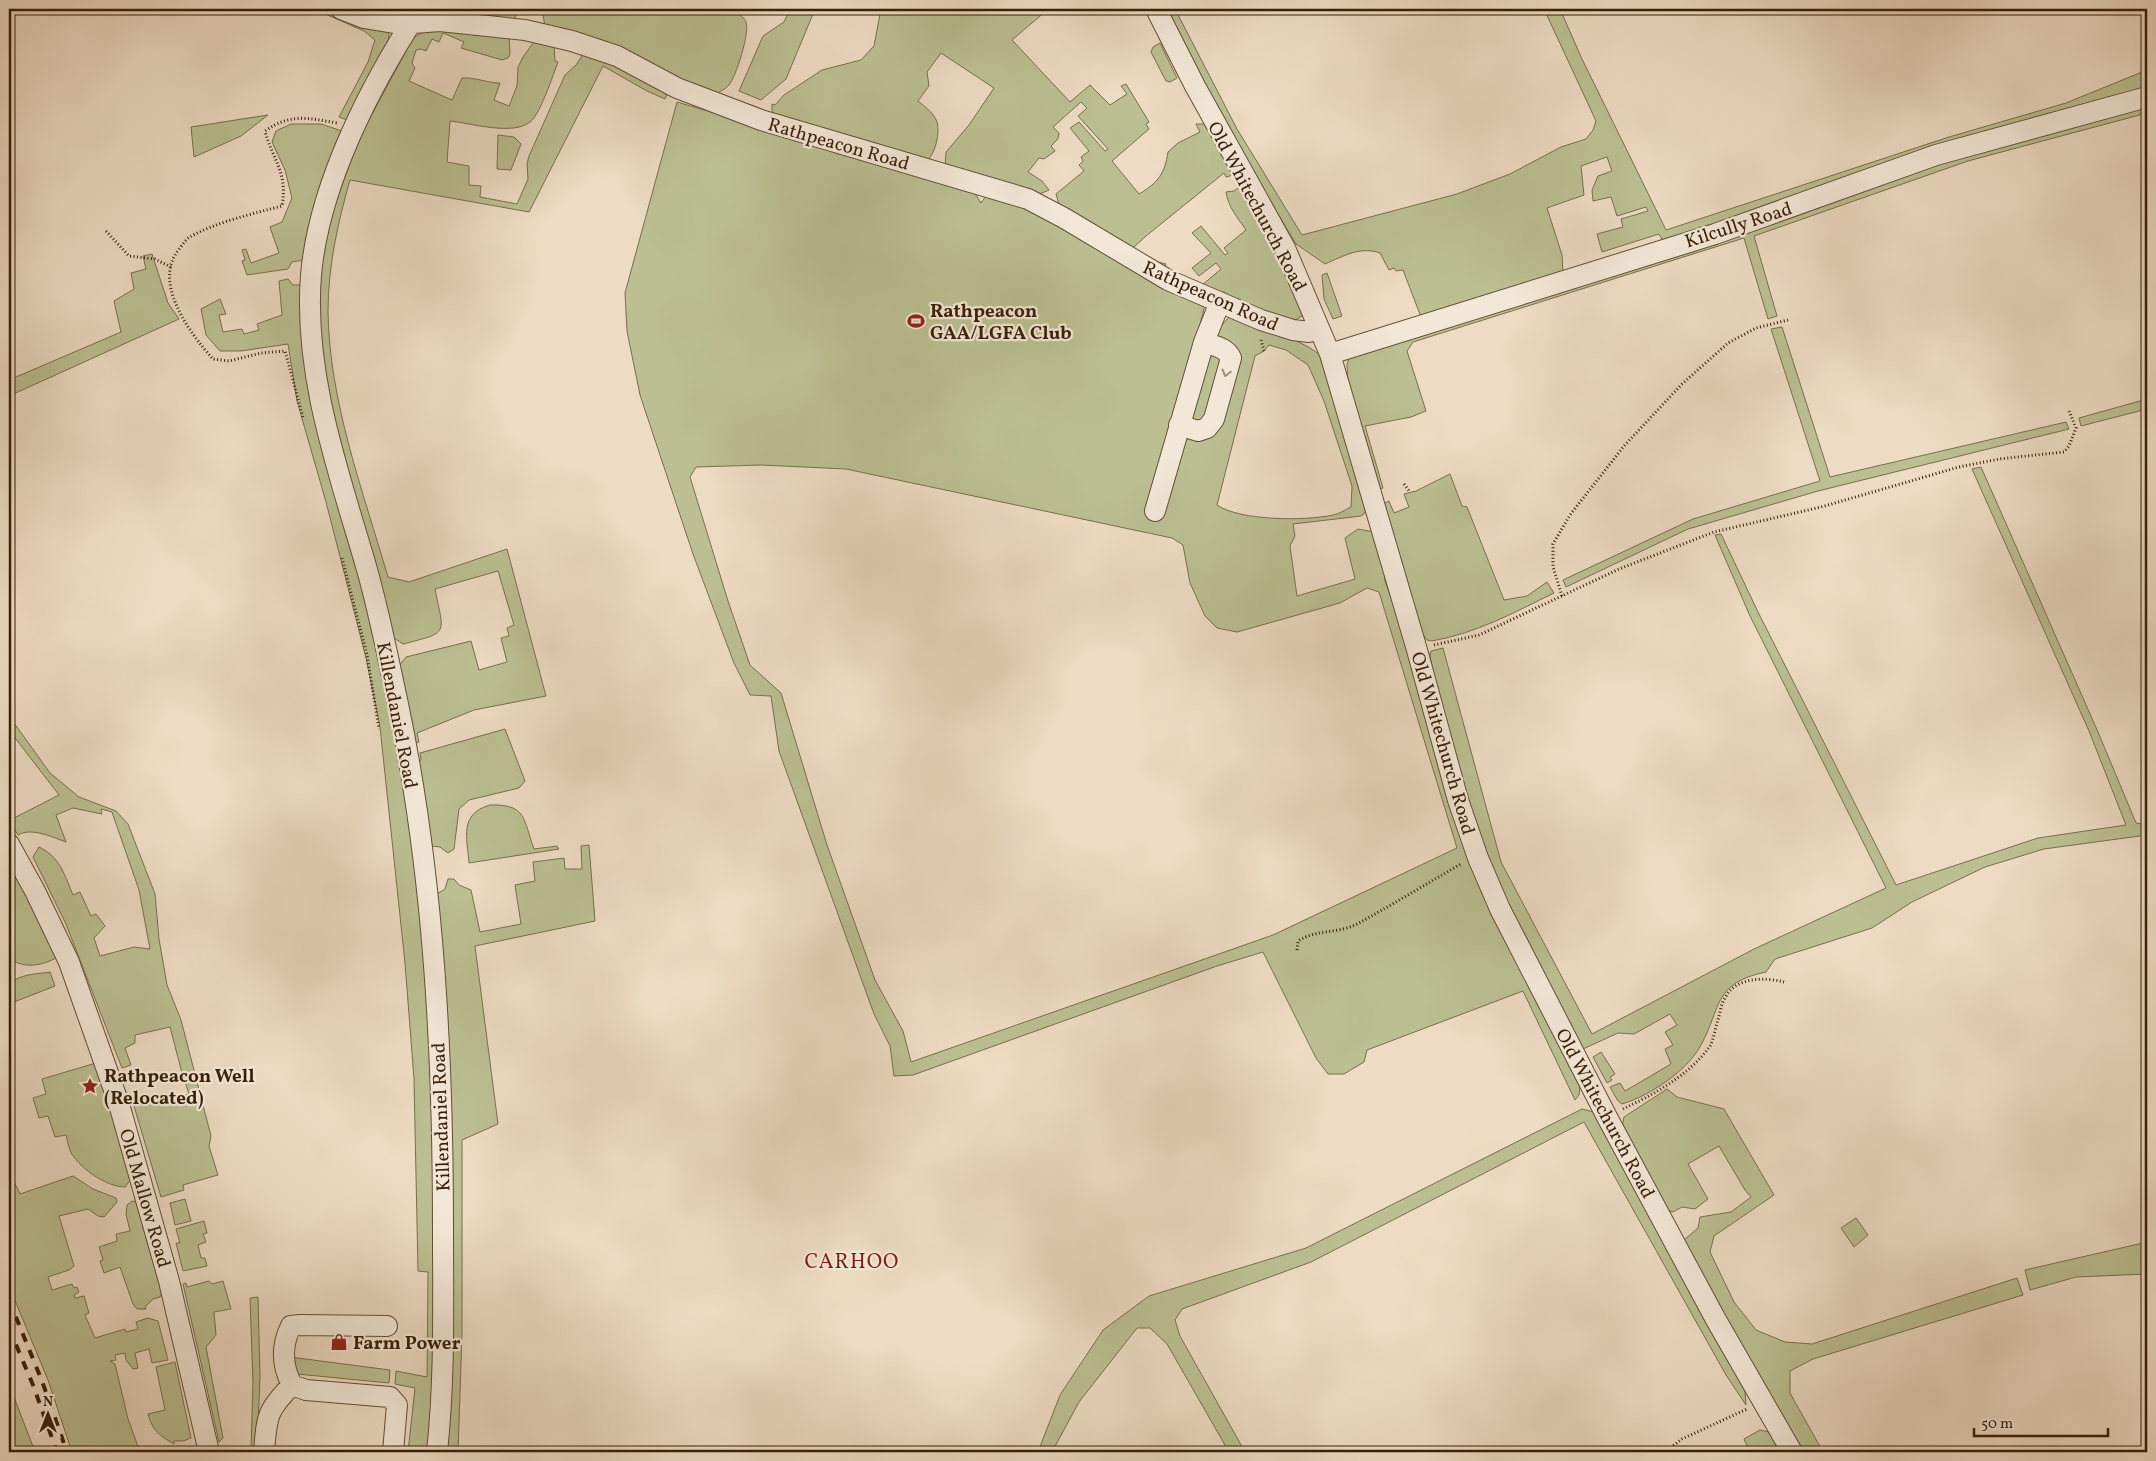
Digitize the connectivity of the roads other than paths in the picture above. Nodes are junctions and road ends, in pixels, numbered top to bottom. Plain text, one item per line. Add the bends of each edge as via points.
1 (341, 9) edge
2 (1156, 9) edge
3 (415, 16) edge
4 (2147, 96) edge
5 (1220, 302) junction
6 (1319, 329) junction
7 (1204, 342) junction
8 (1330, 354) junction
9 (1179, 426) junction
10 (1155, 511) dead end
11 (9, 844) edge
12 (387, 1326) dead end
13 (292, 1386) junction
14 (209, 1452) edge
15 (264, 1452) edge
16 (393, 1452) edge
17 (437, 1452) edge
18 (1792, 1452) edge

1 - 3 street, Rathpeacon Road via 381,21
2 - 6 street, Old Whitechurch Road via 1285,248
3 - 5 street, Rathpeacon Road via 526,30 572,41 617,56 677,88 761,120 1028,199 1150,270
3 - 17 street, Killendaniel Road via 348,142 320,225 311,299 316,372 343,487 368,572 398,704 424,866 436,1010 443,1165 443,1359
4 - 8 street, Kilcully Road via 1936,155 1715,234
5 - 6 street, Rathpeacon Road via 1293,330 1310,332
5 - 7 street
6 - 8 street, Old Whitechurch Road
7 - 9 street
7 -> 9 street via 1222,348 1230,358 1214,419 1207,428 1198,430
8 - 18 street, Old Whitechurch Road via 1458,800 1478,858 1500,910 1612,1126 1715,1318
9 - 10 street
11 - 14 street, Old Mallow Road via 69,962 119,1104 169,1282
12 - 13 street via 290,1326 283,1352
13 - 15 street via 269,1412
13 - 16 street via 390,1397 397,1405

